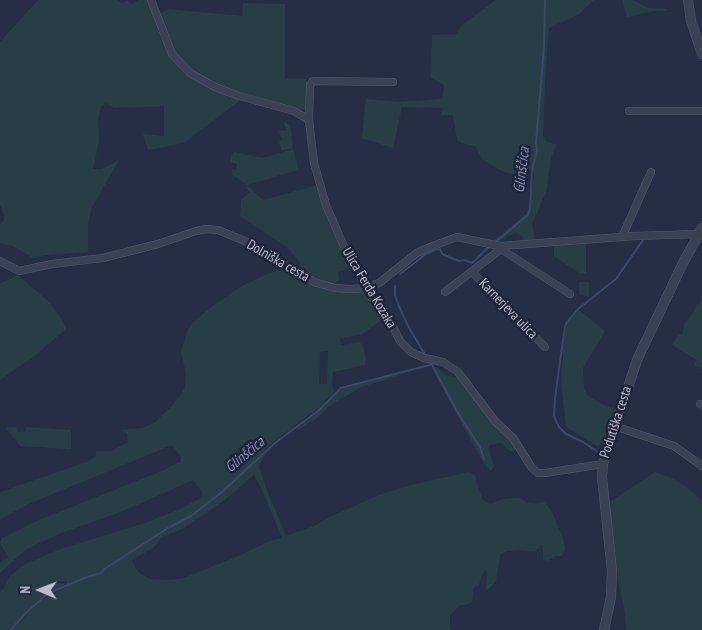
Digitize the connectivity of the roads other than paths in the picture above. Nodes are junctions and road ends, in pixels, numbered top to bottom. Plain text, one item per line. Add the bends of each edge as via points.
1 (151, 0) edge
2 (688, 0) edge
3 (702, 54) edge
4 (393, 82) dead end
5 (629, 111) dead end
6 (702, 111) edge
7 (309, 120) junction
8 (651, 172) dead end
9 (701, 231) edge
10 (622, 238) junction
11 (496, 246) junction
12 (0, 261) edge
13 (472, 272) junction
14 (379, 283) junction
15 (366, 288) junction
16 (445, 292) dead end
17 (570, 294) dead end
18 (375, 298) junction
19 (544, 347) dead end
20 (614, 426) junction
21 (603, 464) junction
22 (702, 466) edge
23 (604, 630) edge

1 - 7 street via 172,54 190,73 223,90 294,111
2 - 3 street
4 - 7 street, Ulica Ferda Kozaka via 313,81 310,85
5 - 6 street
7 - 15 street, Ulica Ferda Kozaka via 312,152 326,205 342,244
8 - 10 street
9 - 10 street, Dolniška cesta
9 - 20 street, Podutiška cesta via 637,360
10 - 11 street, Dolniška cesta
11 - 13 street
11 - 14 street, Dolniška cesta via 462,237 447,240 417,253
11 - 17 street
12 - 15 street, Dolniška cesta via 19,271 103,258 206,229 218,230 247,242 314,282 335,288
13 - 16 street
13 - 19 street, Karnerjeva ulica
14 - 15 street, Dolniška cesta
14 - 18 street
15 - 18 street, Ulica Ferda Kozaka
18 - 21 street, Ulica Ferda Kozaka via 400,341 411,352 443,362 458,372 538,473
20 - 21 street, Podutiška cesta
20 - 22 street via 674,446
21 - 23 street, Podutiška cesta via 612,571 611,597

